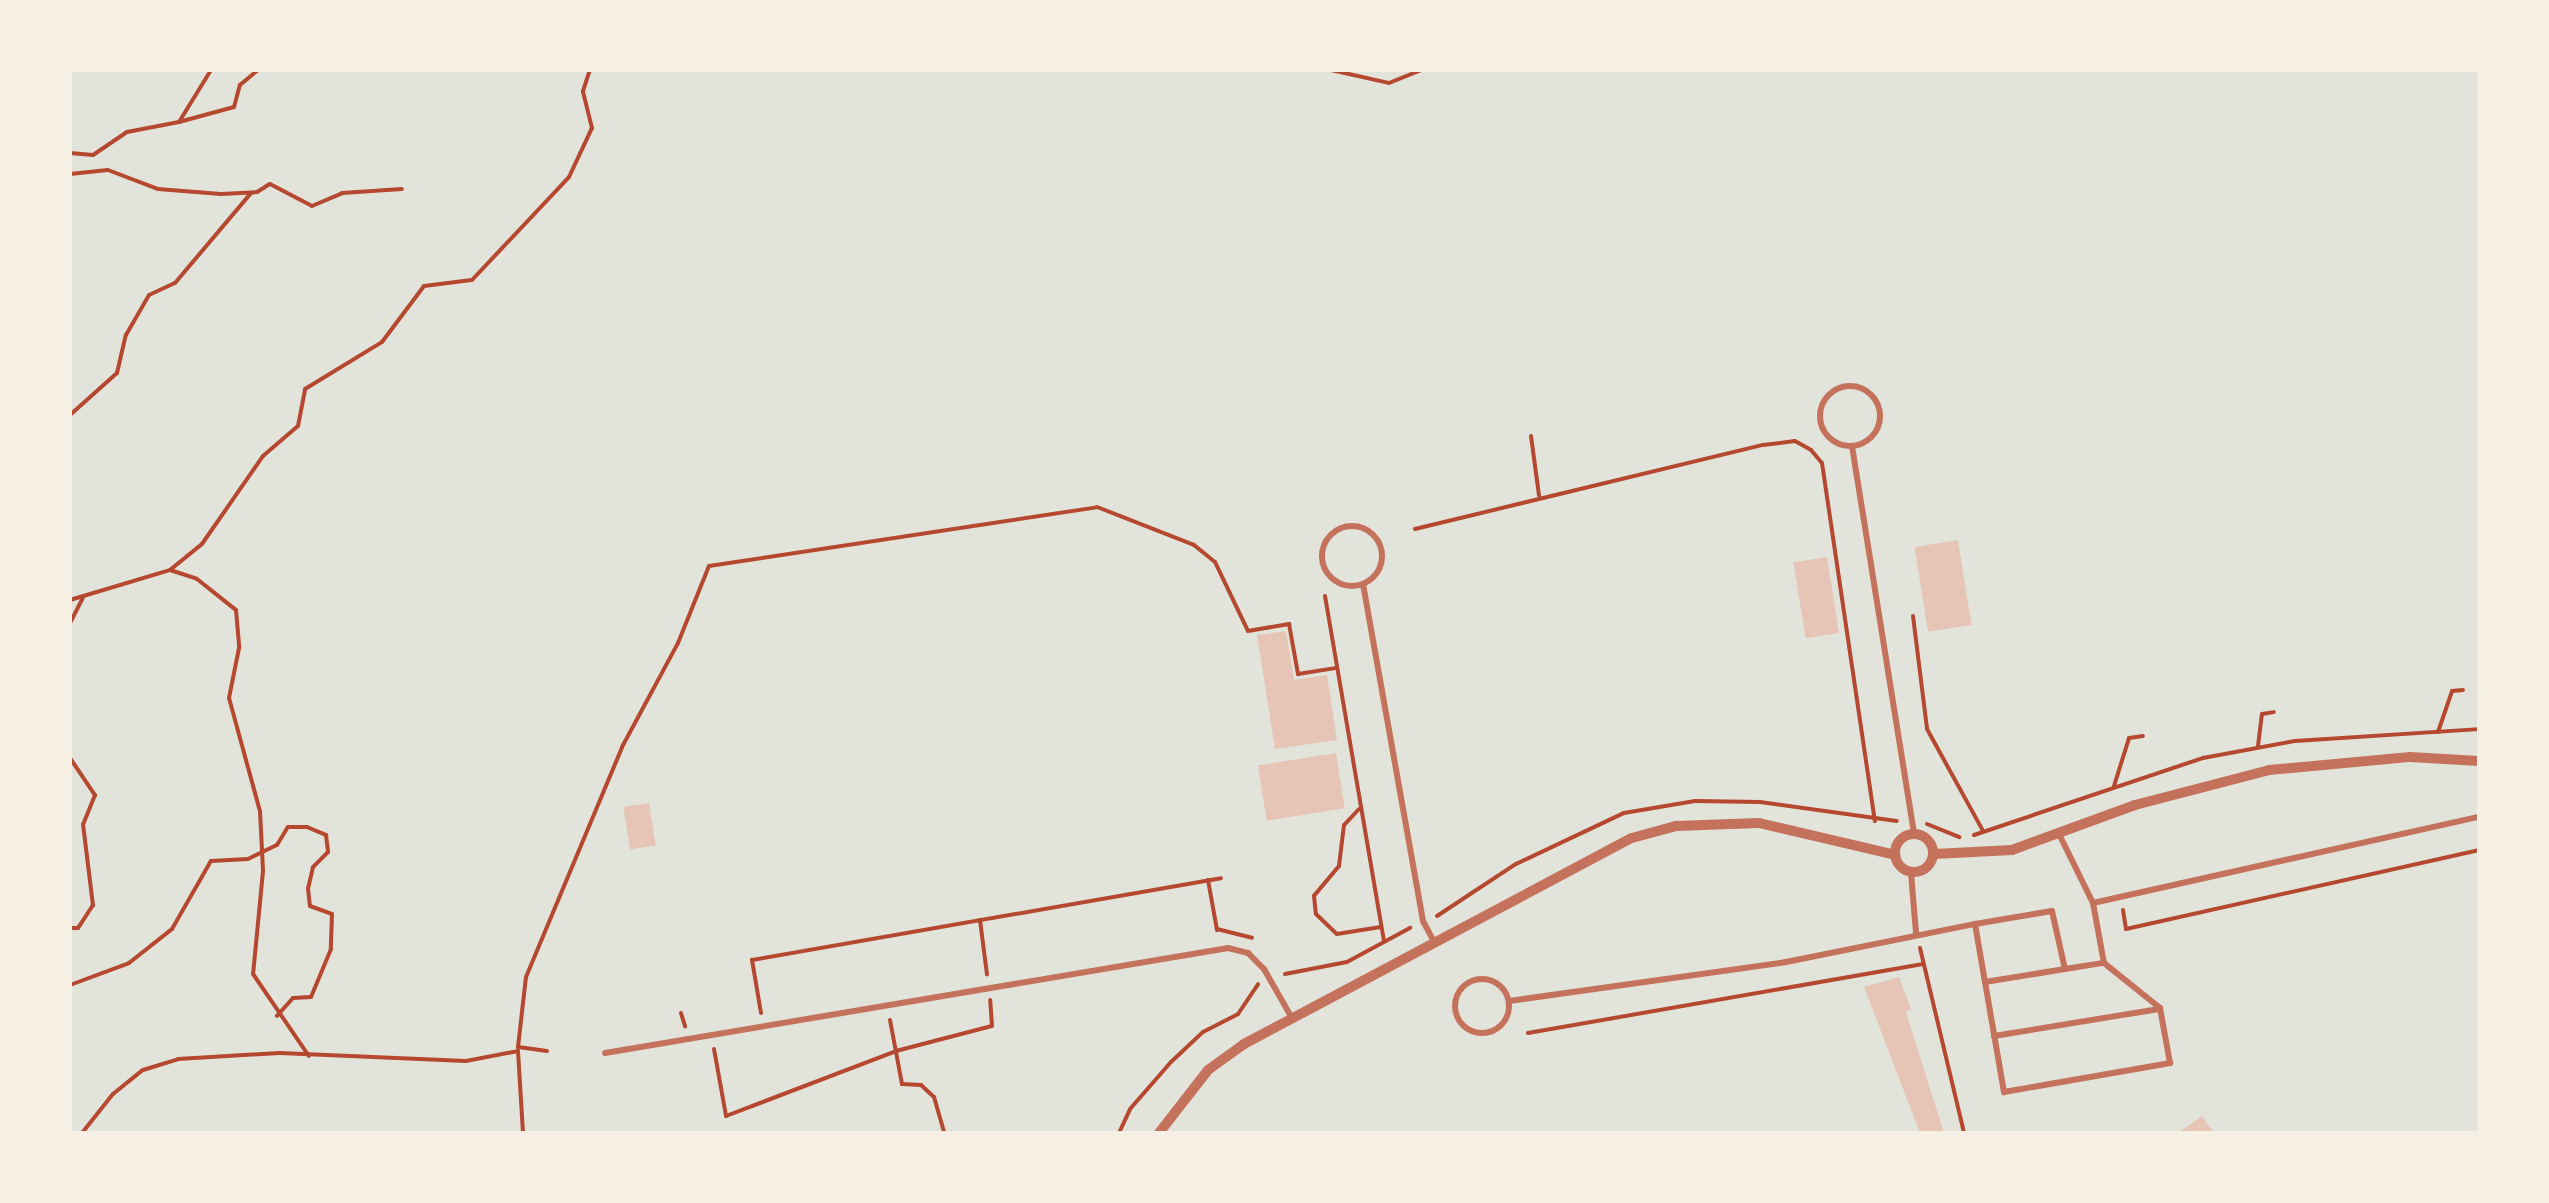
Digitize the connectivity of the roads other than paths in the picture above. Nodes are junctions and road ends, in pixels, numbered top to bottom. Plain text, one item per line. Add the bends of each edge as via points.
1 (1852, 446) junction
2 (1364, 584) junction
3 (2479, 761) edge
4 (2479, 816) edge
5 (1914, 828) junction
6 (2060, 836) junction
7 (1934, 854) junction
8 (1894, 855) junction
9 (1911, 873) junction
10 (2094, 904) junction
11 (1975, 924) junction
12 (1916, 933) junction
13 (1433, 940) junction
14 (2104, 962) junction
15 (2065, 969) junction
16 (1985, 982) junction
17 (1509, 1000) junction
18 (2160, 1008) junction
19 (1292, 1018) junction
20 (1994, 1036) junction
21 (605, 1052) dead end
22 (1159, 1133) edge

1 - 1 lane via 1826,435 1820,418 1830,392 1848,385 1866,390 1880,414 1869,439
1 - 5 lane
2 - 2 lane via 1344,585 1324,567 1322,548 1340,528 1359,526 1380,544 1378,572
2 - 13 lane via 1423,921
3 - 6 street via 2410,757 2269,770 2135,805
4 - 10 lane
5 - 7 street
5 - 8 street
6 - 7 street via 1981,854
6 - 10 lane
7 - 9 street via 1927,868
8 - 9 street
8 - 13 street via 1759,823 1676,826 1586,858
9 - 12 lane
10 - 14 lane
11 - 12 lane
11 - 15 lane via 2052,911
11 - 16 lane
12 - 17 lane via 1786,962
13 - 19 street
14 - 15 lane
14 - 18 lane
15 - 16 lane
16 - 20 lane
17 - 17 lane via 1503,1024 1482,1034 1470,1031 1455,1012 1455,1000 1470,981 1494,982
18 - 20 lane
18 - 20 lane via 2170,1064 2004,1092
19 - 21 lane via 1248,953 1220,949
19 - 22 street via 1208,1070

